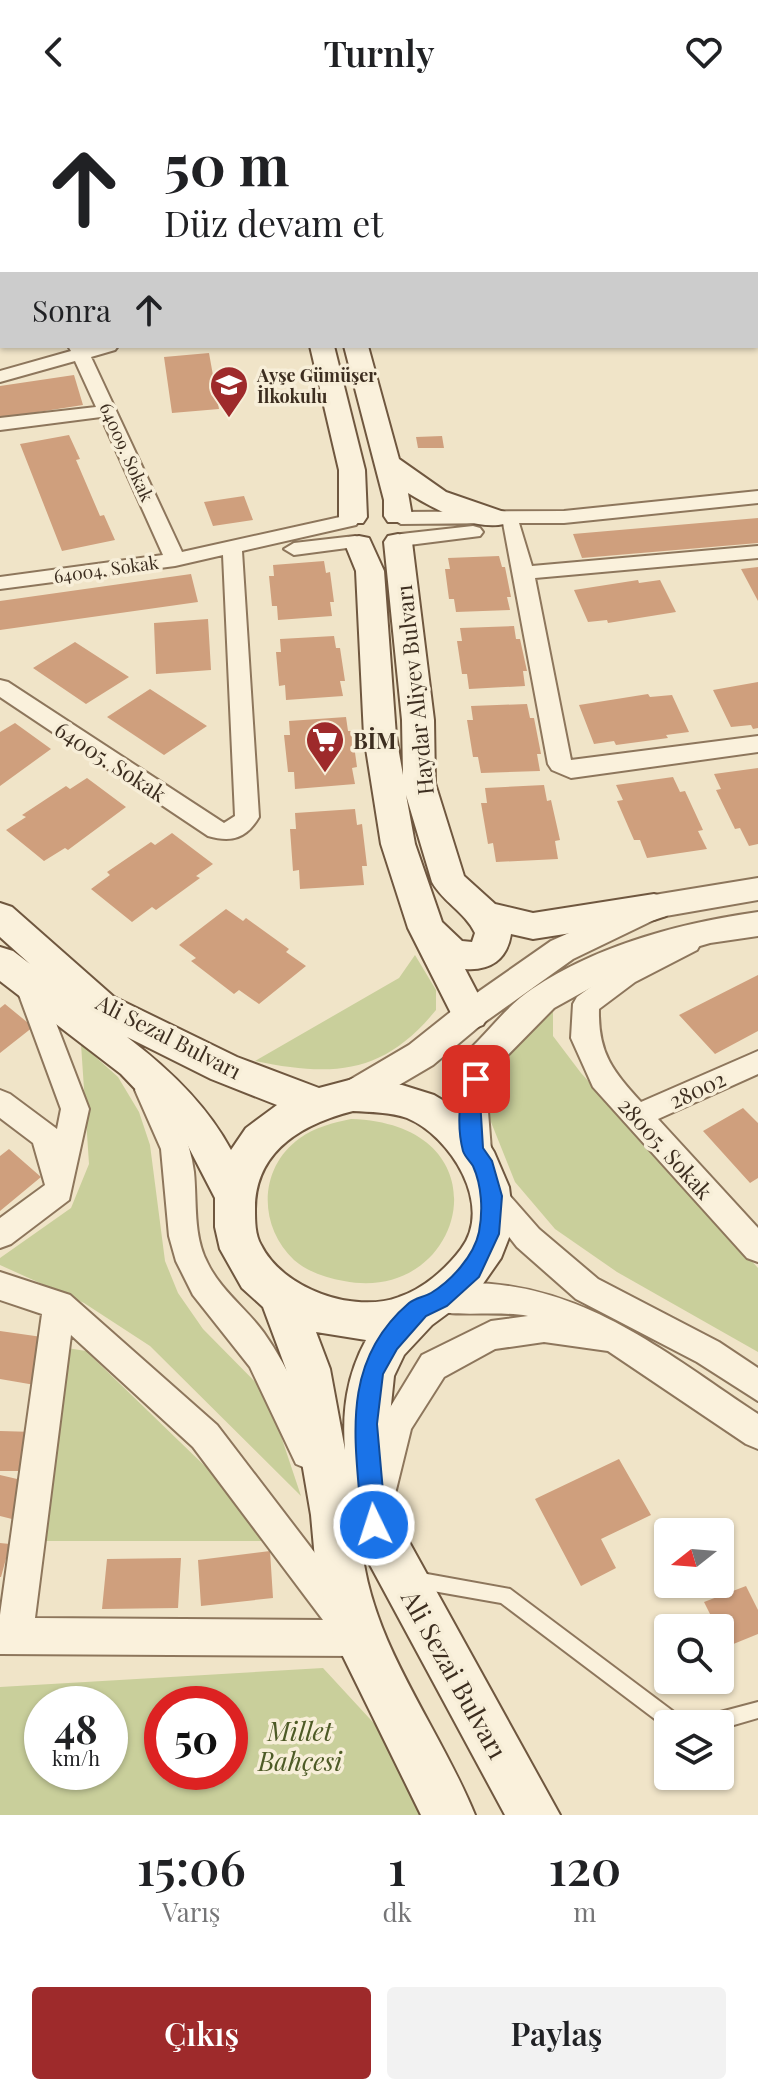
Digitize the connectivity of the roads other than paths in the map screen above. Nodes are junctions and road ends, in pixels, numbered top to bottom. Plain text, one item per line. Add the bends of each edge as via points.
1 (322, 348) edge
2 (357, 348) edge
3 (80, 349) edge
4 (0, 377) edge
5 (108, 411) junction
6 (0, 424) edge
7 (387, 462) junction
8 (758, 497) edge
9 (502, 522) junction
10 (399, 529) junction
11 (354, 531) junction
12 (758, 552) edge
13 (222, 553) junction
14 (175, 560) junction
15 (524, 573) junction
16 (0, 583) edge
17 (0, 687) edge
18 (758, 744) edge
19 (758, 889) edge
20 (654, 907) junction
21 (484, 915) junction
22 (0, 916) edge
23 (758, 924) edge
24 (426, 928) junction
25 (710, 931) junction
26 (14, 973) edge
27 (470, 1015) junction
28 (758, 1062) edge
29 (134, 1063) junction
30 (334, 1099) junction
31 (0, 1102) edge
32 (637, 1116) junction
33 (473, 1150) junction
34 (59, 1191) junction
35 (492, 1196) junction
36 (235, 1197) junction
37 (0, 1235) edge
38 (758, 1249) edge
39 (0, 1286) edge
40 (280, 1295) junction
41 (429, 1304) junction
42 (59, 1305) junction
43 (614, 1337) junction
44 (758, 1386) edge
45 (758, 1433) edge
46 (354, 1520) junction
47 (401, 1577) junction
48 (8, 1636) edge
49 (359, 1638) junction
50 (657, 1710) edge
51 (758, 1710) edge
52 (734, 1717) edge
53 (449, 1815) edge
54 (534, 1815) edge

1 - 11 main road, Haydar Aliyev Bulvarı via 349,457
2 - 7 main road, Haydar Aliyev Bulvarı
3 - 4 street
3 - 5 street, 64009. Sokak
5 - 6 street
5 - 14 street, 64009. Sokak
7 - 9 main road via 431,497
7 - 10 main road, Haydar Aliyev Bulvarı
8 - 9 street
9 - 10 street
9 - 15 street
10 - 11 main road via 375,511
10 - 21 main road, Haydar Aliyev Bulvarı via 419,783 449,882
11 - 13 street, 64004. Sokak
11 - 24 main road, Haydar Aliyev Bulvarı via 370,571 380,736 398,844
12 - 15 street
13 - 14 street, 64004. Sokak
13 - 17 street, 64005. Sokak via 247,817 242,826 224,832
14 - 16 street, 64004. Sokak
15 - 18 street via 560,764 571,770
19 - 20 street
20 - 21 main road via 533,926
20 - 27 street via 562,950
21 - 24 main road, Haydar Aliyev Bulvarı via 493,933 491,946 479,956 453,954
22 - 30 main road, Ali Sezal Bulvarı via 101,1007 224,1068
23 - 25 street
24 - 27 main road, Haydar Aliyev Bulvarı
25 - 32 street, 28005. Sokak via 626,975 586,1004 585,1038 603,1079
25 - 33 street via 618,958 542,999 482,1059 470,1099
26 - 29 main road, Ali Sezal Bulvarı
26 - 34 street via 75,1109
27 - 30 street via 421,1055
28 - 32 street, 28002
29 - 36 main road, Ali Sezal Bulvarı via 200,1130
29 - 46 street via 163,1116 178,1158 180,1213 190,1260 213,1300 251,1341
30 - 33 main road via 392,1098 428,1110 459,1132
30 - 36 main road via 280,1121 253,1147 237,1179
31 - 34 street via 46,1136
32 - 38 street, 28005. Sokak
33 - 35 main road
34 - 37 street
35 - 41 main road via 489,1234 471,1270
35 - 44 street via 528,1238 587,1289 708,1352
36 - 40 main road via 233,1217 244,1255
39 - 42 street
40 - 41 main road via 307,1311 352,1321 398,1317
40 - 46 main road, Ali Sezai Bulvarı
41 - 43 street via 478,1296 526,1299 567,1311
41 - 46 main road, Ali Sezai Bulvarı via 389,1341 372,1373
42 - 48 street
42 - 49 street via 205,1436
43 - 45 street
43 - 46 street via 544,1328 491,1335 433,1366 396,1424
46 - 47 main road, Ali Sezai Bulvarı
46 - 49 main road, Ali Sezai Bulvarı via 340,1570
47 - 50 lane via 504,1595
47 - 54 main road, Ali Sezai Bulvarı
48 - 49 street
49 - 53 main road, Ali Sezai Bulvarı
51 - 52 lane

